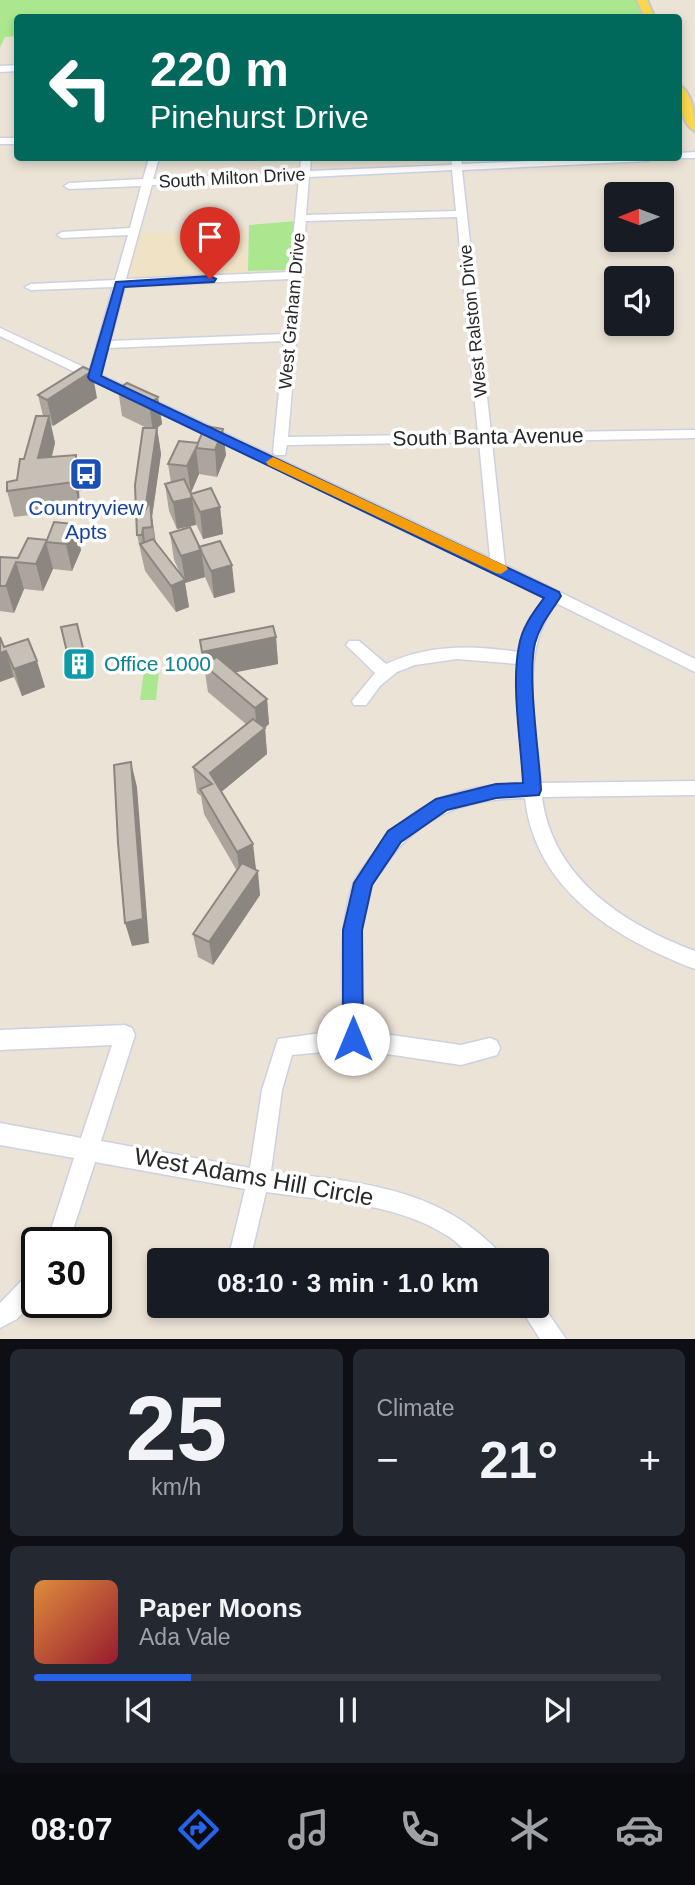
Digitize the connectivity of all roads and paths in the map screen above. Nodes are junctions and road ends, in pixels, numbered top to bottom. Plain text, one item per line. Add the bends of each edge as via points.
1 (687, 112) edge
2 (695, 128) edge
3 (152, 161) edge
4 (306, 161) edge
5 (505, 161) edge
6 (457, 162) edge
7 (304, 174) junction
8 (148, 182) junction
9 (69, 186) dead end
10 (462, 214) junction
11 (300, 218) junction
12 (134, 231) junction
13 (62, 235) dead end
14 (295, 275) junction
15 (120, 284) junction
16 (31, 287) dead end
17 (0, 332) edge
18 (290, 337) junction
19 (103, 345) junction
20 (94, 377) junction
21 (695, 434) edge
22 (485, 437) junction
23 (281, 441) junction
24 (279, 464) junction
25 (498, 568) junction
26 (554, 596) junction
27 (354, 645) dead end
28 (526, 659) junction
29 (695, 666) edge
30 (385, 673) junction
31 (360, 701) dead end
32 (695, 788) edge
33 (533, 790) junction
34 (695, 960) edge
35 (353, 1039) junction
36 (0, 1040) edge
37 (490, 1048) dead end
38 (0, 1134) edge
39 (90, 1148) junction
40 (258, 1180) junction
41 (63, 1227) edge
42 (242, 1248) edge
43 (478, 1248) edge
44 (21, 1298) edge
45 (0, 1316) edge
46 (539, 1318) edge
47 (554, 1339) edge

1 - 2 main road
3 - 8 street
4 - 7 street, West Graham Drive
5 - 6 street, South Milton Drive
6 - 7 street, South Milton Drive
6 - 10 street, West Ralston Drive
7 - 8 street, South Milton Drive
7 - 11 street, West Graham Drive
8 - 9 street, South Milton Drive
8 - 12 street
10 - 11 street
10 - 22 street, West Ralston Drive
11 - 14 street, West Graham Drive
12 - 13 street
12 - 15 street
14 - 15 street
14 - 18 street, West Graham Drive
15 - 16 street
15 - 19 street
17 - 20 street
18 - 19 street
18 - 23 street, West Graham Drive
19 - 20 street
20 - 24 street
21 - 22 street, South Banta Avenue
22 - 23 street, South Banta Avenue
22 - 25 street, West Ralston Drive
23 - 24 street, West Graham Drive
24 - 25 street
25 - 26 street
26 - 28 street via 534,622
26 - 29 street
27 - 30 street
28 - 30 street via 452,651 415,659
28 - 33 street
30 - 31 street
32 - 33 street
33 - 34 street via 537,820 548,847 575,887 629,931
33 - 35 street via 496,791 442,804 395,837 363,883 353,930
35 - 37 street via 461,1055
35 - 40 street via 285,1046 263,1129
36 - 39 street via 125,1035
38 - 39 street, West Adams Hill Circle
39 - 40 street, West Adams Hill Circle
39 - 41 street
40 - 42 street
40 - 43 street, West Adams Hill Circle via 418,1208 456,1228
44 - 45 street
46 - 47 street

